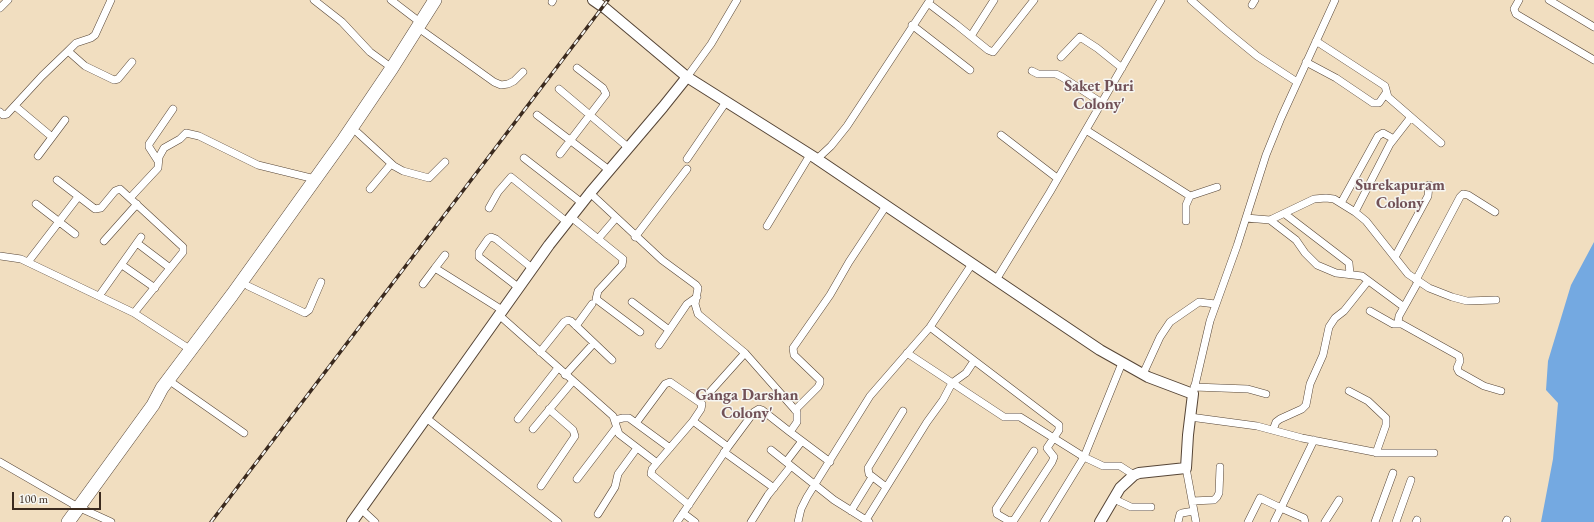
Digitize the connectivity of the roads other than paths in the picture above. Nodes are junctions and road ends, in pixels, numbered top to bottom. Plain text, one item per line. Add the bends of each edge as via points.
1 (8, 0) edge
2 (112, 0) edge
3 (314, 0) edge
4 (391, 0) edge
5 (435, 0) edge
6 (444, 0) edge
7 (593, 0) edge
8 (737, 0) edge
9 (994, 0) edge
10 (1034, 0) edge
11 (1161, 0) edge
12 (1191, 0) edge
13 (1335, 0) edge
14 (1519, 0) edge
15 (1549, 0) edge
16 (929, 2) edge
17 (0, 8) edge
18 (912, 26) junction
19 (422, 27) junction
20 (1594, 27) edge
21 (971, 36) junction
22 (1316, 41) junction
23 (68, 51) junction
24 (1061, 57) dead end
25 (1594, 60) edge
26 (132, 62) dead end
27 (1306, 62) junction
28 (392, 68) junction
29 (577, 68) dead end
30 (1122, 68) junction
31 (970, 70) dead end
32 (1032, 71) dead end
33 (523, 72) dead end
34 (686, 77) junction
35 (1297, 82) junction
36 (559, 89) dead end
37 (1386, 93) junction
38 (726, 102) junction
39 (1102, 103) junction
40 (15, 106) junction
41 (174, 109) dead end
42 (0, 112) edge
43 (537, 115) dead end
44 (591, 116) junction
45 (1411, 117) junction
46 (65, 120) dead end
47 (1086, 130) junction
48 (358, 132) junction
49 (1001, 135) dead end
50 (52, 137) junction
51 (1394, 139) junction
52 (571, 141) junction
53 (1441, 143) dead end
54 (629, 148) junction
55 (560, 154) dead end
56 (38, 156) dead end
57 (814, 157) junction
58 (524, 158) dead end
59 (687, 158) dead end
60 (158, 161) junction
61 (445, 162) dead end
62 (391, 164) junction
63 (687, 169) dead end
64 (609, 170) junction
65 (1057, 178) junction
66 (315, 179) junction
67 (57, 180) dead end
68 (1429, 185) dead end
69 (1216, 187) dead end
70 (370, 188) dead end
71 (590, 193) junction
72 (1190, 196) junction
73 (78, 197) junction
74 (130, 198) junction
75 (582, 203) junction
76 (1341, 203) junction
77 (36, 204) dead end
78 (137, 204) junction
79 (886, 206) junction
80 (488, 208) dead end
81 (1355, 212) junction
82 (1495, 212) dead end
83 (1285, 214) junction
84 (616, 218) junction
85 (1246, 218) junction
86 (569, 219) junction
87 (1270, 220) junction
88 (1186, 221) dead end
89 (59, 222) junction
90 (767, 226) dead end
91 (75, 234) dead end
92 (635, 237) junction
93 (598, 239) junction
94 (104, 241) dead end
95 (0, 256) edge
96 (445, 256) dead end
97 (1395, 257) junction
98 (28, 262) junction
99 (972, 264) junction
100 (122, 265) junction
101 (170, 268) junction
102 (436, 268) junction
103 (532, 268) junction
104 (1350, 274) junction
105 (996, 280) junction
106 (1368, 281) junction
107 (1417, 281) junction
108 (321, 282) dead end
109 (424, 284) dead end
110 (248, 286) junction
111 (518, 287) junction
112 (155, 288) junction
113 (100, 296) junction
114 (696, 297) junction
115 (1496, 300) dead end
116 (632, 302) dead end
117 (592, 304) dead end
118 (1215, 304) junction
119 (1404, 307) junction
120 (1370, 311) dead end
121 (500, 312) junction
122 (134, 313) junction
123 (1400, 324) junction
124 (576, 326) junction
125 (930, 327) junction
126 (669, 330) junction
127 (640, 332) dead end
128 (594, 344) junction
129 (659, 345) dead end
130 (191, 350) junction
131 (540, 352) junction
132 (745, 353) junction
133 (908, 353) junction
134 (612, 360) dead end
135 (974, 361) junction
136 (1122, 362) junction
137 (558, 368) junction
138 (1143, 374) junction
139 (566, 375) junction
140 (573, 381) junction
141 (952, 383) junction
142 (174, 384) junction
143 (1193, 391) junction
144 (1350, 391) dead end
145 (1500, 391) dead end
146 (710, 392) dead end
147 (1266, 394) dead end
148 (153, 405) junction
149 (549, 409) junction
150 (795, 410) junction
151 (903, 411) dead end
152 (425, 417) junction
153 (1190, 417) junction
154 (518, 419) dead end
155 (615, 420) junction
156 (693, 421) junction
157 (636, 424) junction
158 (616, 428) junction
159 (533, 429) dead end
160 (1273, 430) junction
161 (790, 432) junction
162 (244, 433) dead end
163 (1054, 438) junction
164 (1314, 440) junction
165 (802, 441) junction
166 (637, 448) junction
167 (670, 448) junction
168 (726, 450) junction
169 (771, 450) dead end
170 (1034, 451) dead end
171 (1376, 453) junction
172 (1434, 453) dead end
173 (1084, 457) junction
174 (0, 462) edge
175 (830, 462) junction
176 (657, 463) junction
177 (789, 464) junction
178 (1220, 467) dead end
179 (1186, 468) junction
180 (1394, 473) dead end
181 (1134, 475) junction
182 (872, 477) junction
183 (577, 479) dead end
184 (1411, 480) dead end
185 (541, 486) dead end
186 (815, 486) junction
187 (886, 487) junction
188 (774, 488) junction
189 (1114, 499) junction
190 (1339, 500) dead end
191 (1192, 501) junction
192 (689, 505) junction
193 (78, 507) junction
194 (1152, 508) dead end
195 (1281, 508) junction
196 (361, 509) junction
197 (851, 511) junction
198 (1194, 511) junction
199 (683, 513) junction
200 (598, 514) dead end
201 (868, 521) edge
202 (68, 522) edge
203 (111, 522) edge
204 (352, 522) edge
205 (375, 522) edge
206 (558, 522) edge
207 (677, 522) edge
208 (695, 522) edge
209 (751, 522) edge
210 (798, 522) edge
211 (1044, 522) edge
212 (1100, 522) edge
213 (1178, 522) edge
214 (1196, 522) edge
215 (1248, 522) edge
216 (1274, 522) edge
217 (1305, 522) edge
218 (1324, 522) edge
219 (1375, 522) edge
220 (1396, 522) edge

1 - 17 street
2 - 23 street via 95,35 76,43
3 - 28 street via 342,22 370,52
4 - 19 street
5 - 19 highway
6 - 19 highway
7 - 34 street
8 - 34 street via 711,44
9 - 21 street
10 - 21 street via 993,52
11 - 30 street
12 - 35 street via 1256,56
13 - 22 street
14 - 25 street via 1514,9 1516,14
15 - 20 street
16 - 18 street
16 - 21 street
18 - 31 street
18 - 57 street via 847,126 831,146
19 - 28 highway
19 - 33 street via 494,82 508,84
19 - 48 highway via 399,73
22 - 27 street
22 - 37 street via 1386,86
23 - 26 street via 85,66 114,80 118,79
23 - 40 street
24 - 30 street via 1080,37
27 - 35 street
27 - 37 street via 1375,104 1379,103
28 - 66 highway
29 - 44 street via 606,91
30 - 39 street
32 - 39 street via 1038,74 1056,74
34 - 38 street
34 - 54 street
35 - 85 street via 1266,155
36 - 44 street
37 - 45 street
38 - 57 street
38 - 59 street
39 - 47 street
40 - 42 street via 6,115
40 - 50 street
41 - 60 street via 149,144
43 - 52 street
44 - 52 street
44 - 54 street
45 - 51 street
45 - 53 street
46 - 50 street
47 - 65 street
47 - 72 street
48 - 62 street
48 - 110 highway
49 - 65 street
50 - 56 street
51 - 76 street via 1383,133 1378,136
51 - 81 street
52 - 55 street
52 - 64 street
54 - 64 street
57 - 79 street
57 - 90 street
58 - 75 street
60 - 66 street via 164,148 188,133 258,165
60 - 74 street via 158,168
61 - 62 street via 432,177 426,178 403,171
62 - 70 street
63 - 92 street
64 - 71 street
65 - 105 street
66 - 130 highway
67 - 73 street
68 - 97 street via 1428,196
69 - 72 street
71 - 75 street
71 - 84 street
72 - 88 street via 1186,204
73 - 74 street via 95,210 101,208 118,190 122,190
73 - 89 street
74 - 78 street
75 - 86 street
76 - 81 street
76 - 83 street via 1326,198 1314,199
77 - 89 street
78 - 94 street
78 - 101 street via 183,247 183,252
79 - 99 street
79 - 150 street via 793,348 794,355 820,380 818,387
80 - 86 street via 511,177
81 - 97 street via 1366,221
82 - 107 street via 1463,194
83 - 87 street
83 - 104 street via 1349,263
84 - 92 street
84 - 93 street
85 - 87 street
85 - 118 street
86 - 93 street
86 - 103 street
87 - 104 street via 1296,240 1317,265 1328,271
89 - 91 street
89 - 98 street
92 - 114 street via 694,282 698,288
93 - 127 street via 623,259 622,265 598,291 596,299
95 - 98 street
96 - 102 street
97 - 107 street
98 - 113 street
99 - 105 street
99 - 125 street
100 - 101 street via 139,240
100 - 112 street
100 - 113 street
101 - 112 street
102 - 109 street
102 - 121 street
103 - 111 street
103 - 111 street via 493,238 488,239 478,252 479,257
104 - 106 street via 1362,276
105 - 136 street
106 - 119 street
106 - 160 street via 1332,323 1323,355 1310,384 1306,404 1302,409 1276,422
107 - 115 street via 1435,292 1467,301
107 - 119 street
108 - 110 street via 309,310 305,313
110 - 142 highway
111 - 121 street
112 - 122 street
113 - 122 street
114 - 126 street via 687,304
114 - 132 street via 698,314
116 - 126 street
117 - 124 street
118 - 138 street via 1199,302 1170,322
118 - 143 street
119 - 123 street via 1398,320
120 - 123 street via 1393,324
121 - 131 street
121 - 152 street
122 - 130 street
123 - 145 street via 1458,356 1459,372 1484,386
124 - 128 street
124 - 131 street via 571,321 566,321
125 - 133 street
125 - 135 street
126 - 129 street
128 - 134 street
128 - 139 street
130 - 148 highway via 162,388
131 - 137 street
132 - 146 street
132 - 150 street
133 - 141 street
133 - 175 street via 870,396
135 - 141 street via 966,373
135 - 163 street via 1057,422 1059,428
136 - 138 street
136 - 173 street
137 - 139 street
137 - 154 street
138 - 143 street via 1168,386
139 - 140 street
140 - 149 street
140 - 155 street
141 - 163 street via 1004,417 1020,417
141 - 187 street
142 - 148 highway
142 - 162 street
143 - 147 street via 1248,389
143 - 153 street
144 - 171 street via 1368,401 1386,418
148 - 193 highway
149 - 159 street
149 - 185 street via 573,430 575,436
150 - 161 street via 798,419
151 - 182 street via 868,468
152 - 196 street
152 - 206 street
153 - 160 street via 1238,422
153 - 179 street
155 - 157 street via 626,417
155 - 158 street
156 - 157 street via 702,409 702,404 670,382 665,384
156 - 167 street
156 - 168 street
157 - 167 street
158 - 166 street via 619,434
158 - 183 street
160 - 164 street
161 - 165 street
161 - 168 street via 762,410 756,410
163 - 170 street via 1047,448 1054,457 1052,462 1014,520 1009,522 997,514 996,509
163 - 173 street
164 - 171 street
164 - 195 street
165 - 175 street
165 - 177 street
166 - 176 street
166 - 200 street via 618,474 615,487
167 - 176 street
168 - 188 street
168 - 192 street
169 - 177 street
171 - 172 street
173 - 181 street via 1103,466 1120,466
173 - 211 street
174 - 193 street
175 - 186 street
176 - 192 street via 651,474
177 - 186 street
177 - 188 street
178 - 191 street via 1217,497 1214,500
179 - 181 street
179 - 191 street
180 - 219 street
181 - 189 street via 1120,488
182 - 187 street
182 - 197 street
184 - 220 street
186 - 197 street
186 - 210 street via 804,503
187 - 201 street
188 - 209 street
189 - 194 street via 1131,507
189 - 212 street
190 - 218 street
191 - 198 street
192 - 199 street
193 - 202 highway
193 - 203 street
195 - 215 street via 1260,498
195 - 216 street
195 - 217 street via 1304,518
196 - 204 street
196 - 205 street
197 - 201 street
198 - 213 street via 1182,512
198 - 214 street
199 - 207 street
199 - 208 street

